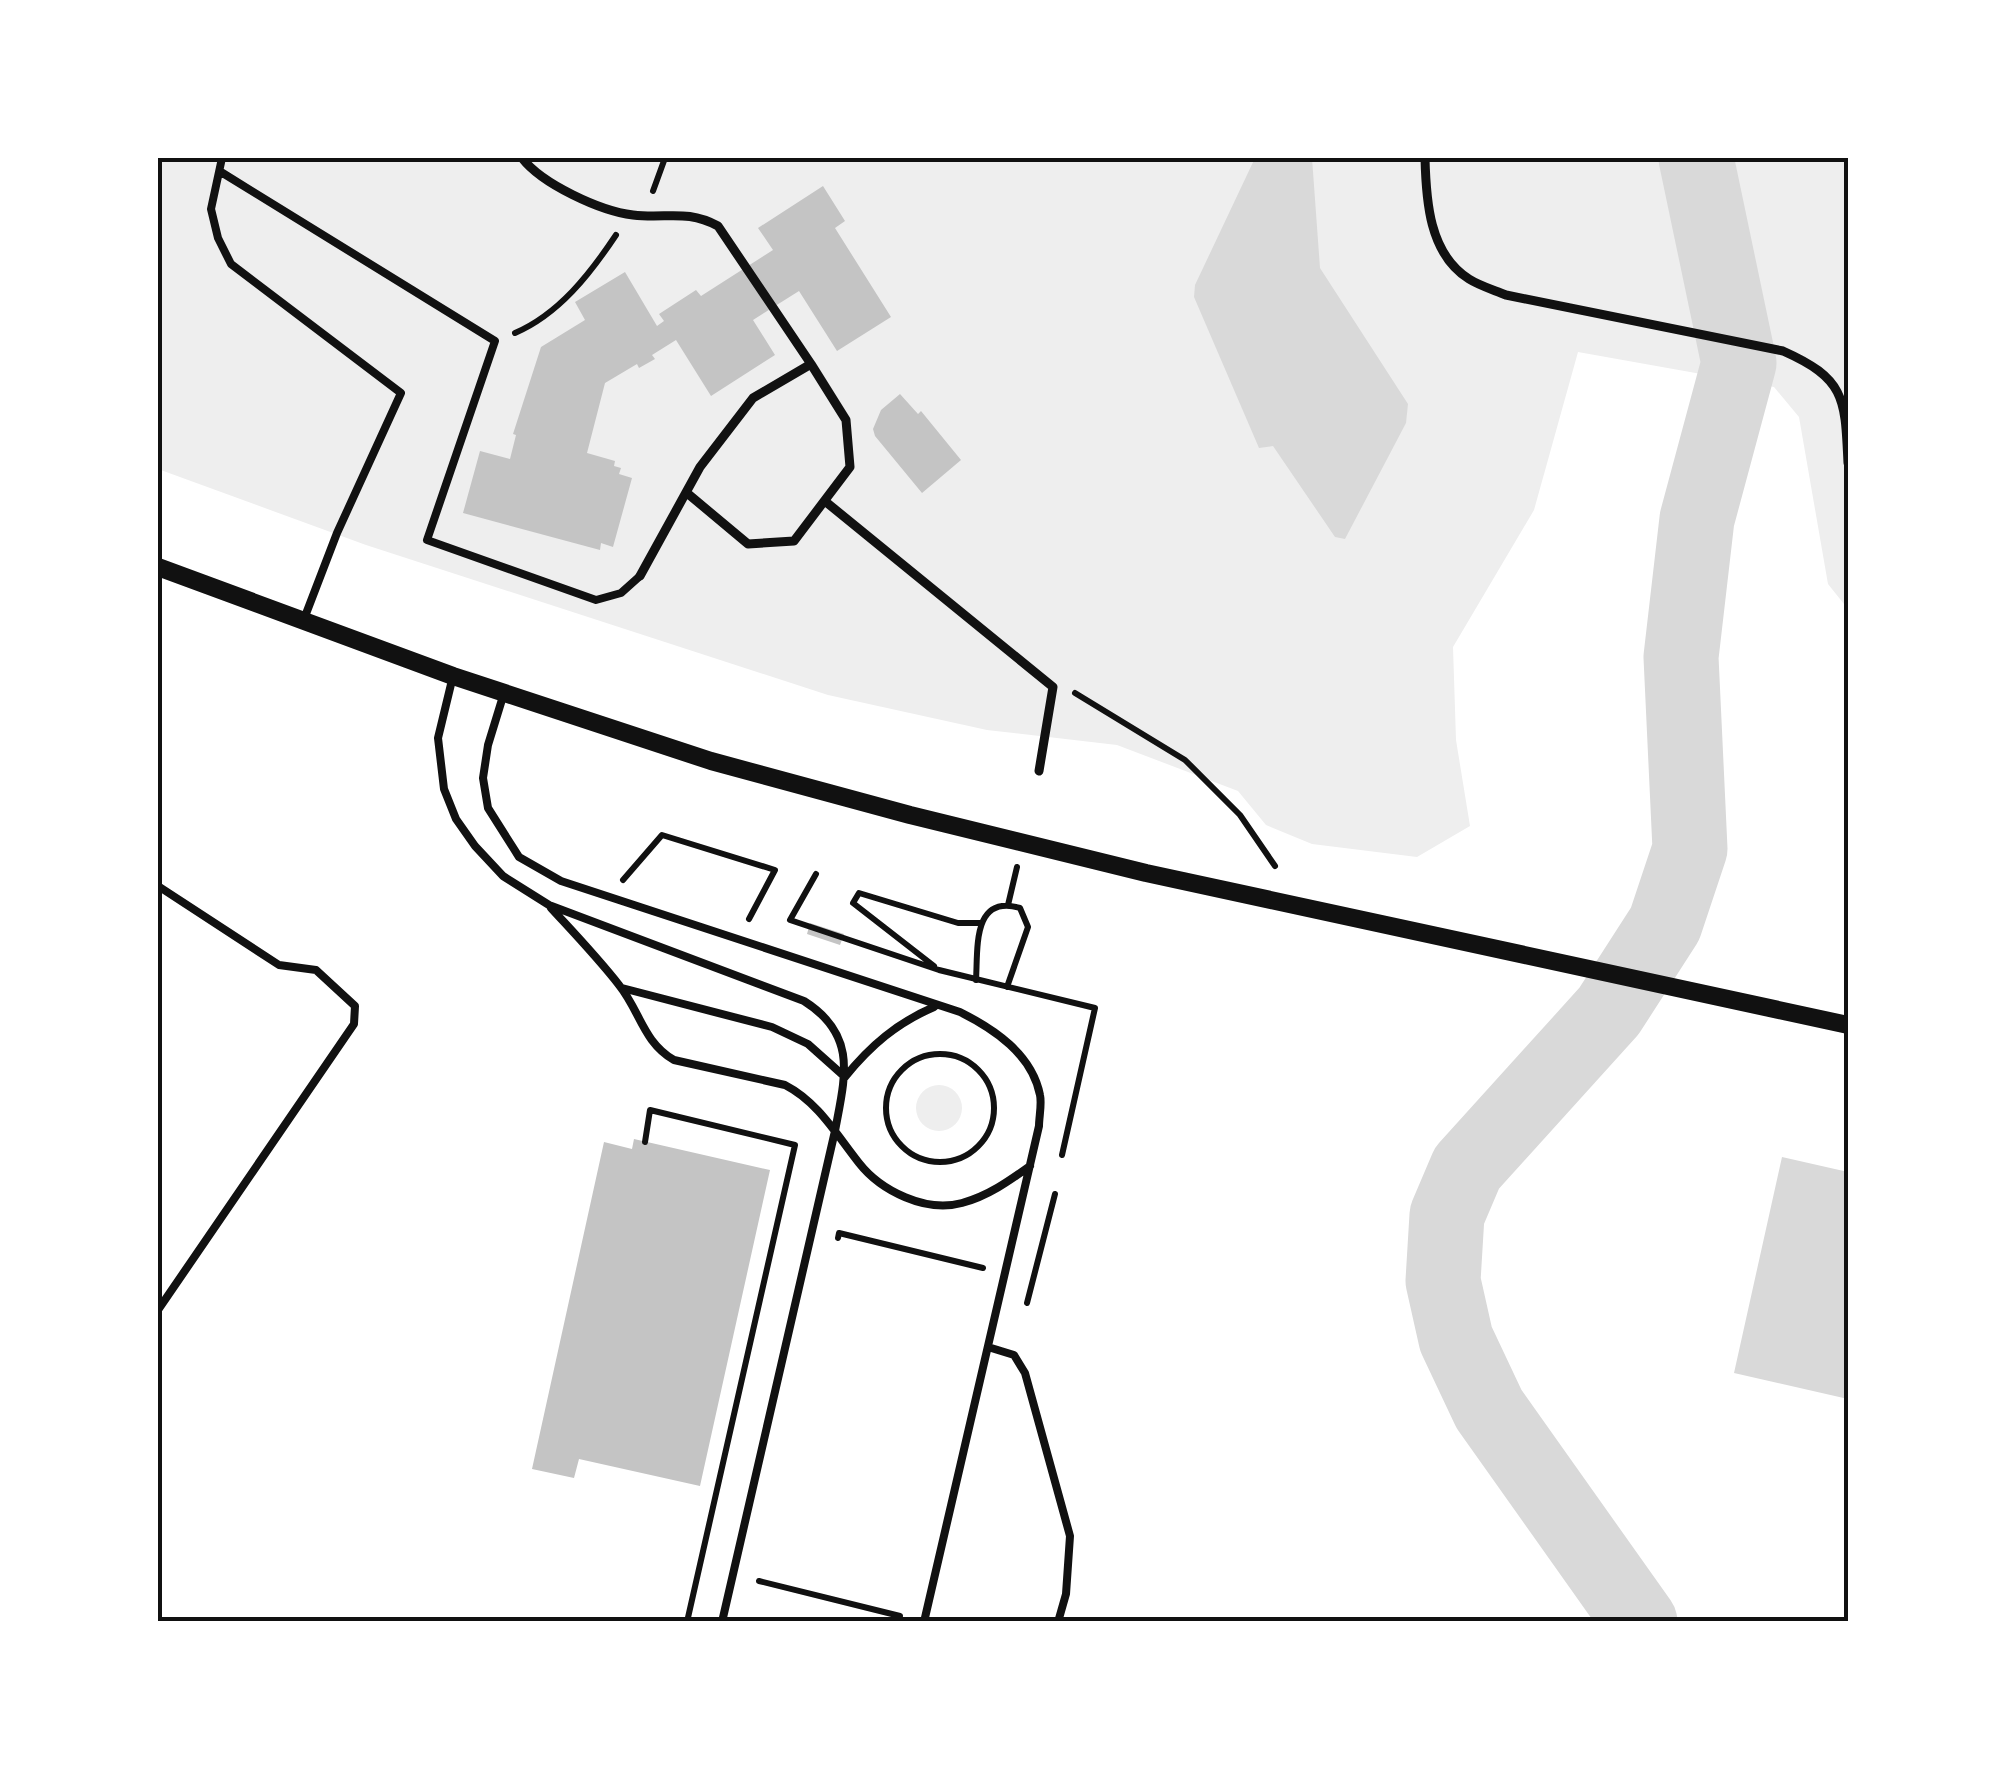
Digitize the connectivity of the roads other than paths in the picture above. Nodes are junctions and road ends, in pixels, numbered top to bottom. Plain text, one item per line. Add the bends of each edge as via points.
1 (222, 158) edge
2 (522, 158) edge
3 (1425, 158) edge
4 (221, 172) junction
5 (812, 364) junction
6 (1848, 464) edge
7 (687, 493) junction
8 (826, 502) junction
9 (158, 568) edge
10 (640, 576) joint
11 (302, 623) junction
12 (454, 676) junction
13 (504, 693) junction
14 (1039, 772) dead end
15 (158, 886) edge
16 (549, 905) junction
17 (622, 988) junction
18 (936, 1006) junction
19 (1848, 1025) edge
20 (846, 1078) junction
21 (835, 1132) junction
22 (1030, 1166) junction
23 (158, 1310) edge
24 (988, 1347) junction
25 (722, 1622) edge
26 (924, 1622) edge
27 (1058, 1622) edge

1 - 4 lane
2 - 5 street via 551,183 630,215 698,215 718,226
3 - 6 street via 1426,204 1440,247 1467,278 1506,295 1783,352 1813,364 1836,385 1846,416
4 - 10 lane via 495,341 427,540 596,600 621,593
4 - 11 lane via 211,209 231,264 400,393
5 - 7 street via 754,398
5 - 8 street via 846,420 850,467
7 - 8 street via 748,544 794,541
7 - 10 street
8 - 14 street via 1053,687
9 - 11 street
11 - 12 street
12 - 13 street
12 - 16 lane via 438,738 444,790 456,819 503,876
13 - 18 lane via 484,778 488,808 519,857 561,881
13 - 19 street via 712,761 910,815 1146,873
15 - 23 lane via 279,965 316,970 355,1006 354,1024
16 - 17 lane
16 - 20 lane via 825,1014 839,1036
17 - 20 lane via 772,1027 808,1044
17 - 21 lane via 658,1050 674,1060 785,1085 814,1104
18 - 20 lane via 886,1034
18 - 22 lane via 988,1026 1029,1068 1041,1095
20 - 21 lane
21 - 22 lane via 862,1168 918,1202 958,1204 993,1192
21 - 25 lane
22 - 24 lane
24 - 26 lane
24 - 27 lane via 1014,1355 1025,1373 1070,1536

